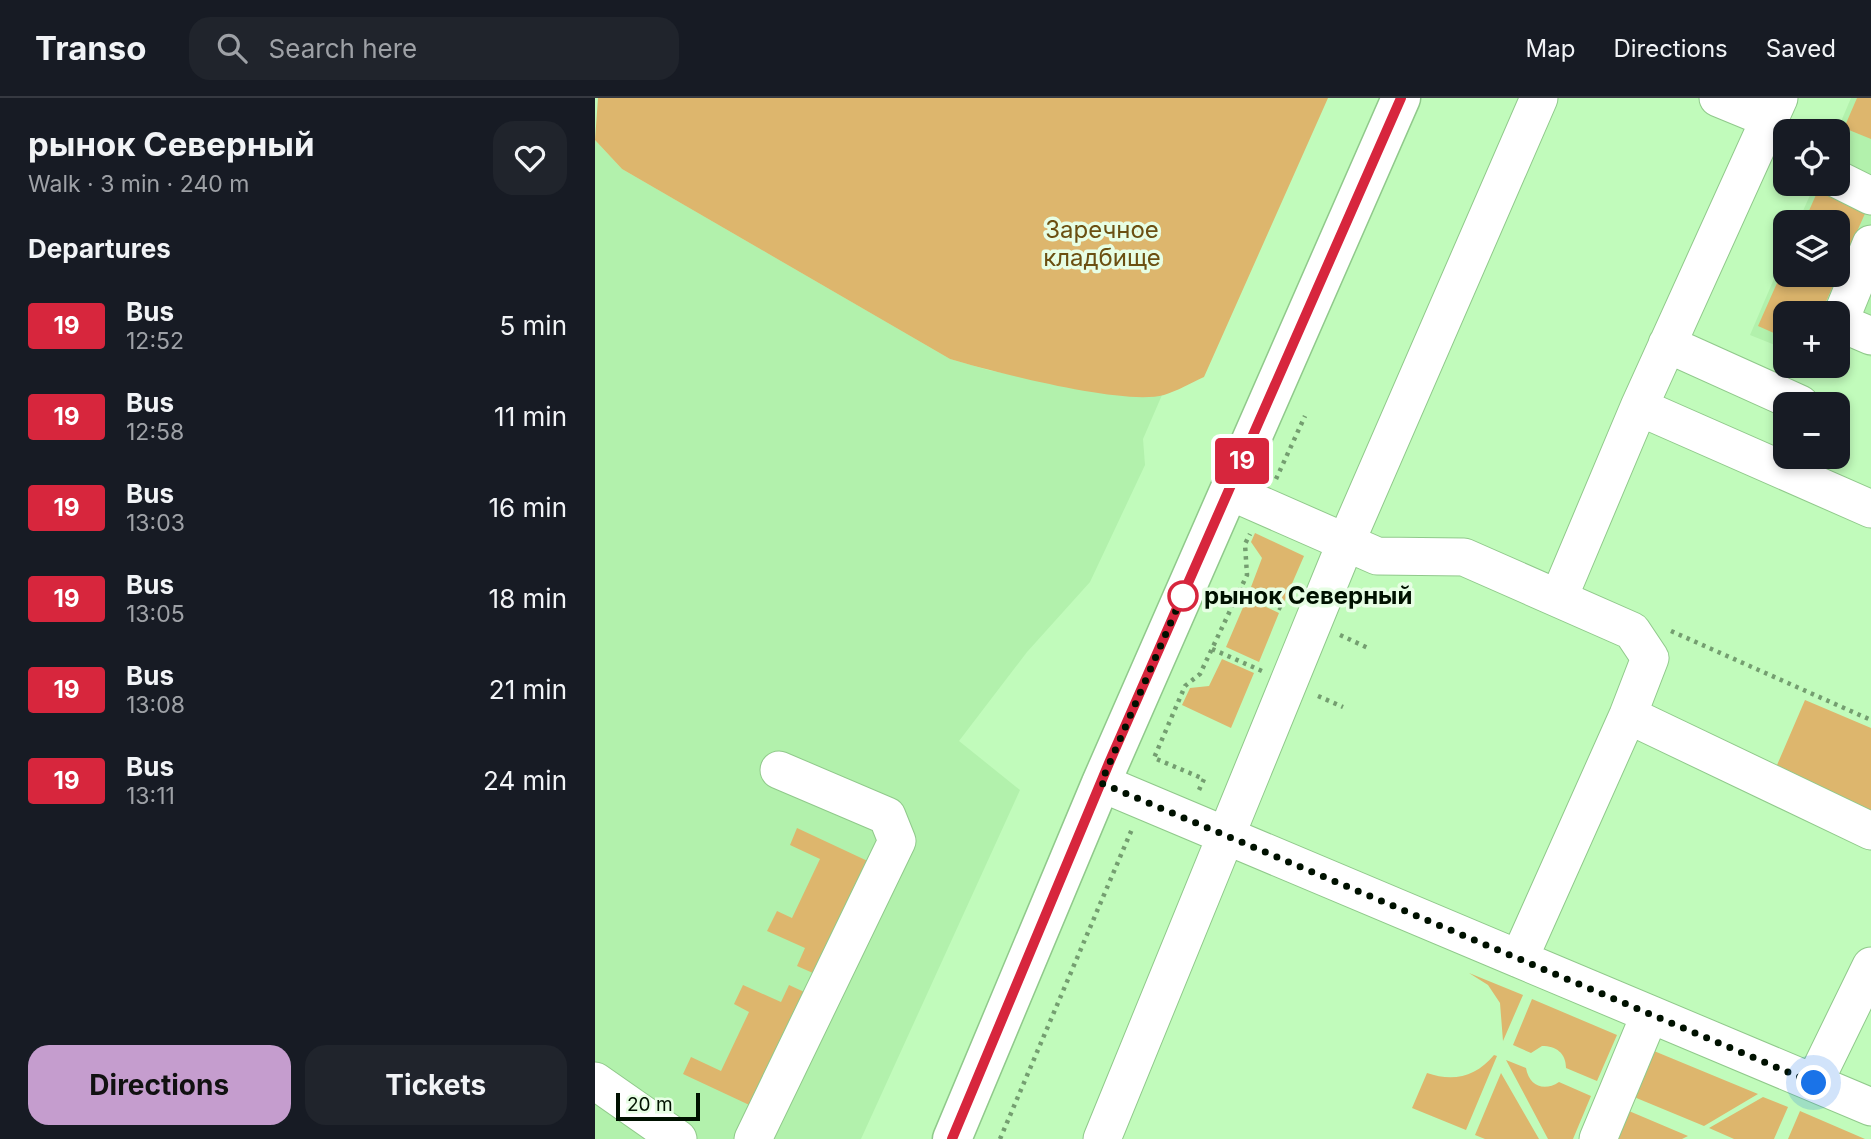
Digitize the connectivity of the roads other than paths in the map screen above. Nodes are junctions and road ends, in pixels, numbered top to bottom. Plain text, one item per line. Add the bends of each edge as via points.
1 (1401, 98) edge
2 (1539, 98) edge
3 (1718, 98) edge
4 (1773, 127) edge
5 (1850, 186) edge
6 (1871, 196) edge
7 (1871, 244) edge
8 (1871, 336) edge
9 (1667, 344) junction
10 (1778, 392) edge
11 (1639, 407) junction
12 (1773, 459) edge
13 (1795, 469) edge
14 (1229, 491) junction
15 (1871, 509) edge
16 (1346, 542) junction
17 (1559, 597) junction
18 (1628, 716) junction
19 (779, 770) dead end
20 (1101, 783) junction
21 (1871, 831) edge
22 (1227, 836) junction
23 (1519, 959) junction
24 (1871, 967) edge
25 (1650, 1014) junction
26 (595, 1082) edge
27 (1814, 1083) junction
28 (1871, 1107) edge
29 (678, 1139) edge
30 (753, 1139) edge
31 (952, 1139) edge
32 (1102, 1139) edge
33 (1598, 1139) edge

1 - 14 main road
2 - 16 lane
3 - 4 lane
4 - 9 lane
5 - 6 lane
7 - 8 lane via 1844,320
9 - 10 lane
9 - 11 lane
11 - 12 lane
11 - 17 lane
13 - 15 lane
14 - 16 lane
14 - 20 main road
16 - 17 lane via 1377,556 1464,557
16 - 22 lane
17 - 18 lane via 1632,631 1650,658
18 - 21 lane
18 - 23 lane
19 - 30 lane via 887,816 897,841
20 - 22 lane
20 - 31 main road
22 - 23 lane
22 - 32 lane
23 - 25 lane
24 - 27 lane
25 - 27 lane
25 - 33 lane
26 - 29 lane
27 - 28 lane

